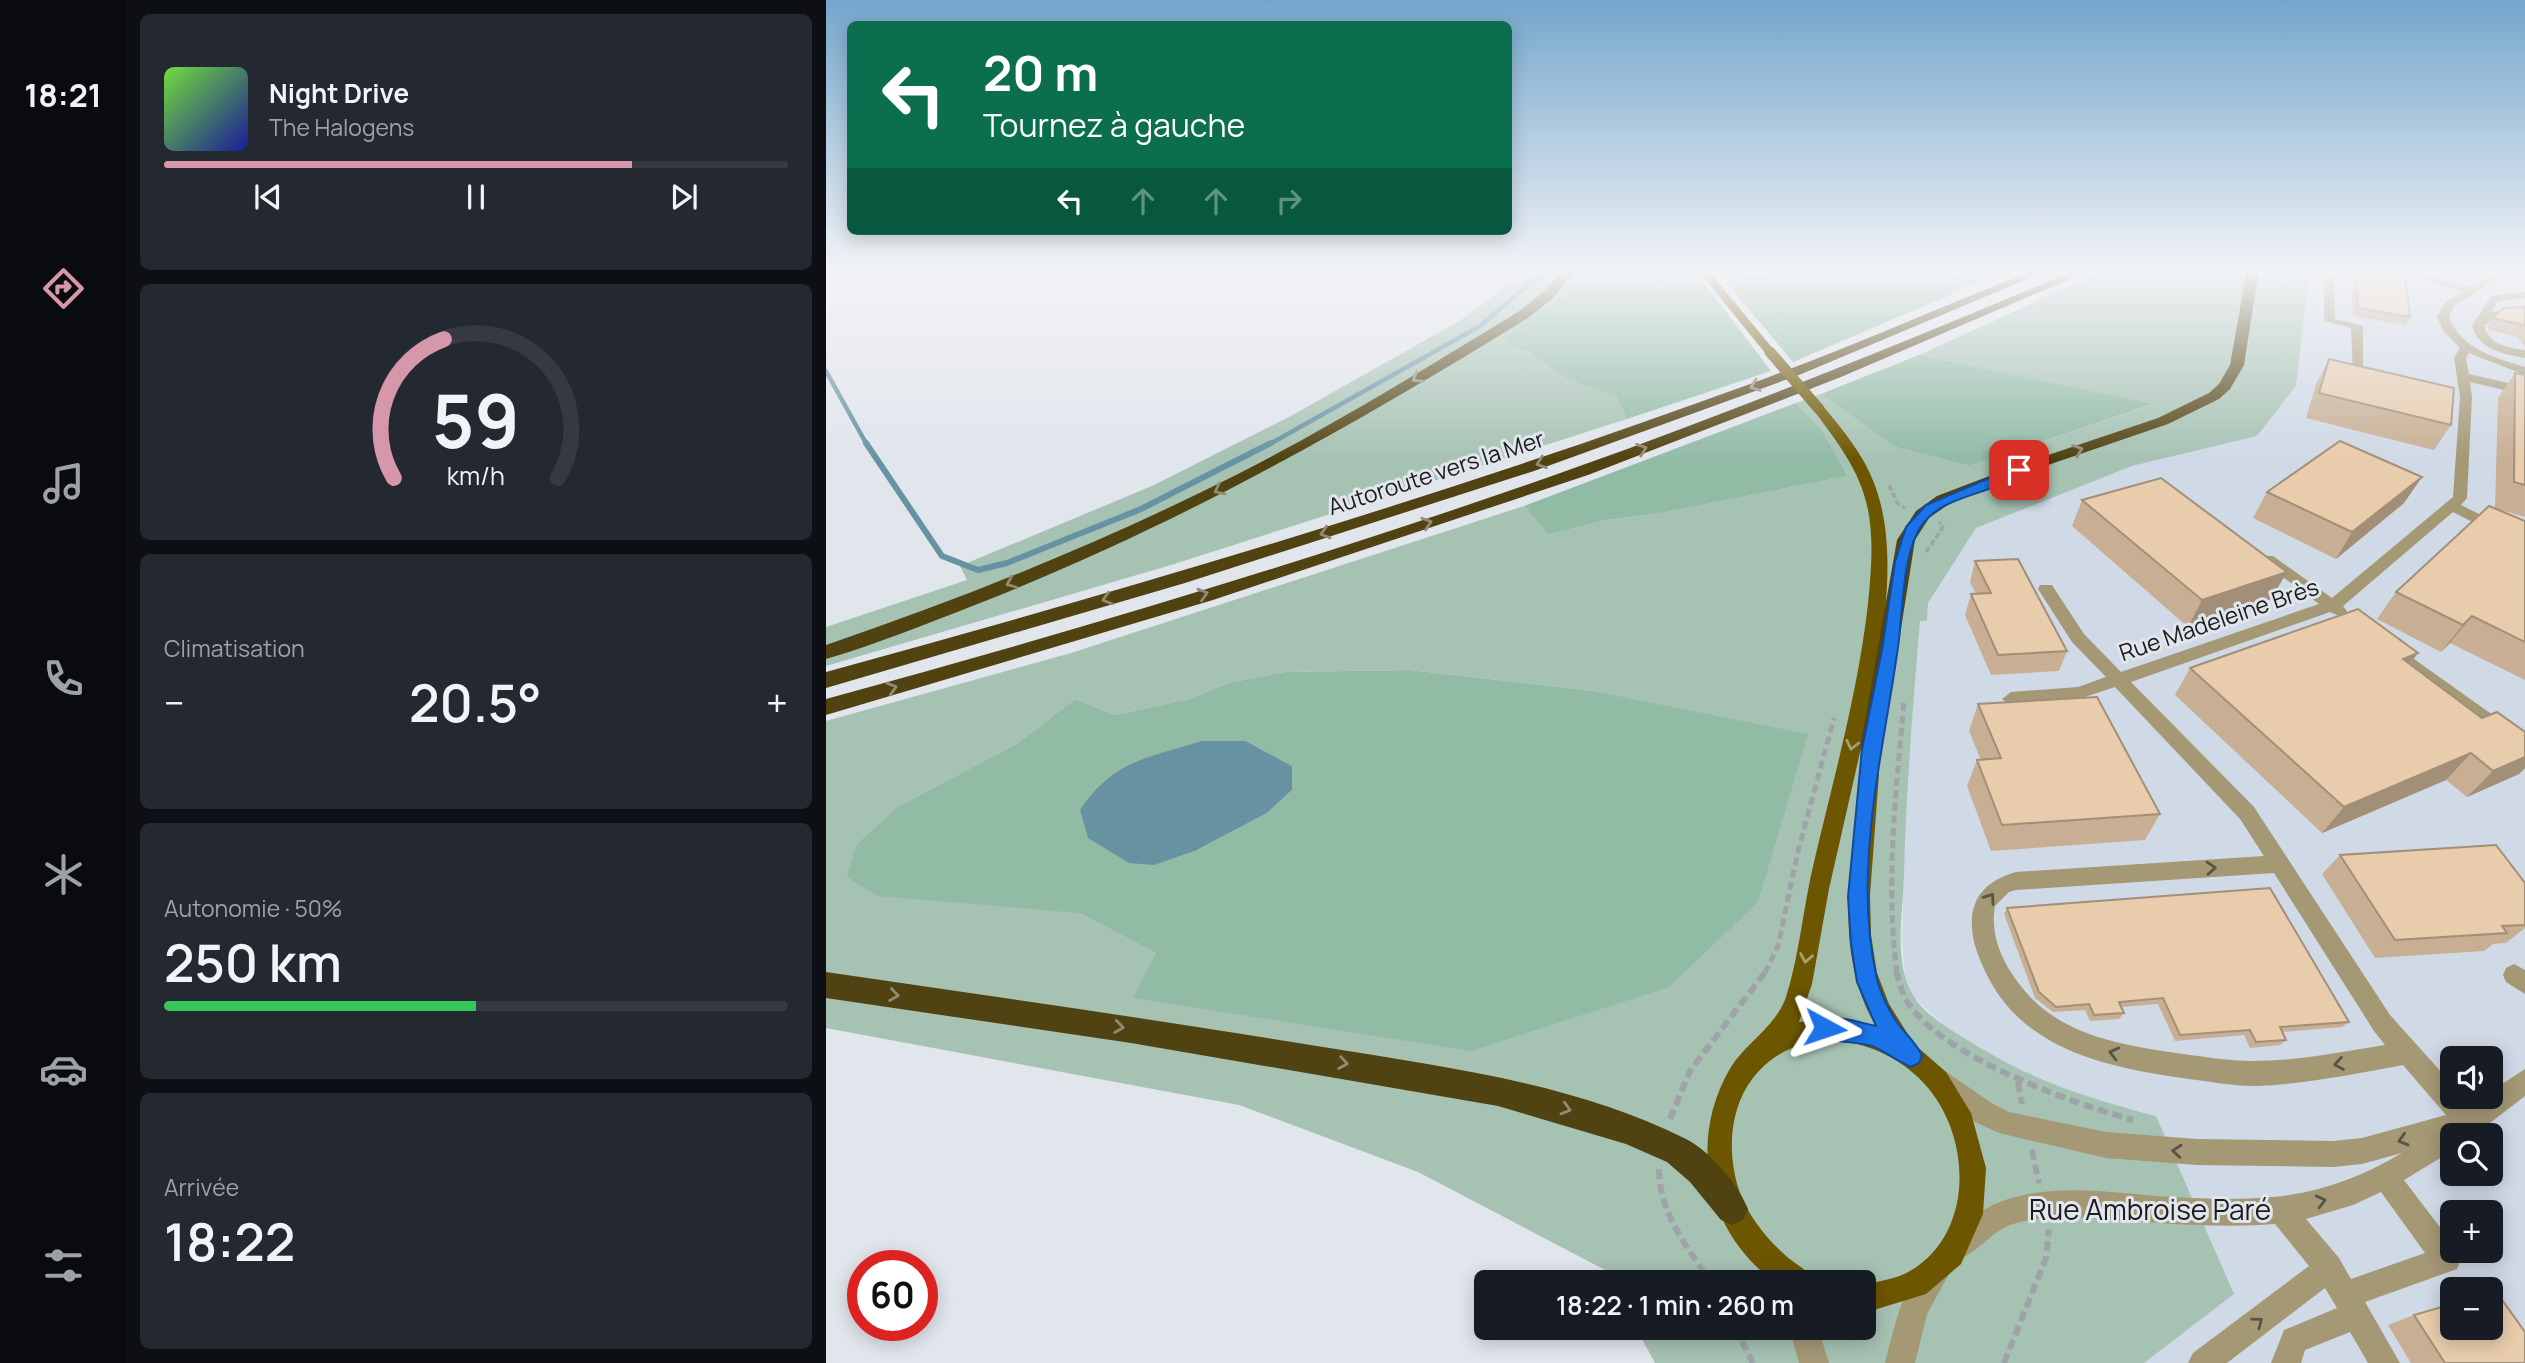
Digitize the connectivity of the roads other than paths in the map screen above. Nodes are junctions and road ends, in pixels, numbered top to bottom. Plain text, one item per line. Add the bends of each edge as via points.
1 (1493, 333) edge
2 (1754, 333) edge
3 (1887, 333) edge
4 (1935, 333) edge
5 (2242, 333) edge
6 (2357, 333) edge
7 (2451, 333) edge
8 (2480, 333) edge
9 (2467, 346) junction
10 (2525, 354) edge
11 (2525, 372) edge
12 (2359, 376) edge
13 (2463, 377) junction
14 (2525, 391) edge
15 (2452, 506) junction
16 (2525, 544) edge
17 (2258, 552) edge
18 (2046, 589) dead end
19 (2331, 606) junction
20 (2355, 622) edge
21 (2378, 638) edge
22 (826, 652) edge
23 (1867, 678) junction
24 (2118, 679) junction
25 (826, 680) edge
26 (2011, 699) edge
27 (826, 707) edge
28 (2525, 748) edge
29 (1871, 749) junction
30 (2278, 864) junction
31 (826, 985) edge
32 (1762, 1052) junction
33 (2406, 1053) junction
34 (1918, 1062) junction
35 (2525, 1081) edge
36 (2468, 1121) junction
37 (2385, 1176) junction
38 (1732, 1209) junction
39 (2281, 1210) junction
40 (1762, 1254) junction
41 (1944, 1262) junction
42 (2329, 1268) junction
43 (1774, 1270) edge
44 (1783, 1270) edge
45 (1876, 1297) edge
46 (2351, 1305) junction
47 (1806, 1340) edge
48 (1814, 1363) edge
49 (1900, 1363) edge
50 (2203, 1363) edge
51 (2286, 1363) edge
52 (2385, 1363) edge

1 -> 22 highway via 1245,476 1141,527 1006,586
2 - 23 main road, bridge via 1819,409 1864,472 1874,502 1878,567
3 -> 25 highway, Autoroute vers la Mer via 1761,384 1516,471 1200,572
27 -> 4 highway via 1268,574 1584,470
29 -> 5 highway via 1906,540 1922,515 1943,500 2162,421 2214,396 2237,365
6 - 12 street
7 - 9 street
8 - 10 street via 2500,348
9 - 11 street
9 - 13 street via 2460,355
13 - 14 street
13 - 15 street via 2463,490
15 - 16 street
15 - 19 street, Rue Madeleine Brès
17 - 19 street
18 - 24 street via 2069,628
19 - 20 street
19 - 24 street, Rue Madeleine Brès
21 - 28 street
23 - 29 main road
23 -> 32 main road via 1817,890 1797,1000
24 - 26 street, Rue Madeleine Brès via 2064,696
24 - 30 street via 2233,797
29 - 34 main road via 1858,897 1861,944 1876,1005 1888,1028
30 - 33 street via 2361,994
33 -> 30 street via 2260,1074 2140,1060 2083,1046 2057,1035 2019,1005 1993,964 1983,934 1985,902 2002,885 2016,881
31 -> 38 highway via 1418,1075 1556,1106 1678,1151
32 - 34 main road via 1798,1033 1843,1029 1878,1037
32 - 38 main road via 1735,1085 1720,1128 1719,1160
33 - 36 street
36 -> 34 street, Rue Ambroise Paré via 2333,1154 2208,1153 2106,1145 2008,1124 1973,1105
34 - 41 main road via 1951,1100 1973,1157 1969,1219
35 - 36 street, Rue Ambroise Paré
36 - 37 street, Rue Ambroise Paré
39 -> 37 street, Rue Ambroise Paré via 2325,1201
37 - 46 street via 2447,1259
38 - 40 main road
39 - 41 street, Rue Ambroise Paré via 2225,1213 2090,1205 2023,1208 1981,1225
39 - 42 street
40 - 43 street
40 - 44 main road
41 - 45 main road via 1904,1291
41 - 49 street, Rue Ambroise Paré via 1914,1310
42 - 46 street
50 -> 42 street
46 - 51 street via 2294,1340
46 - 52 street
47 - 48 street

